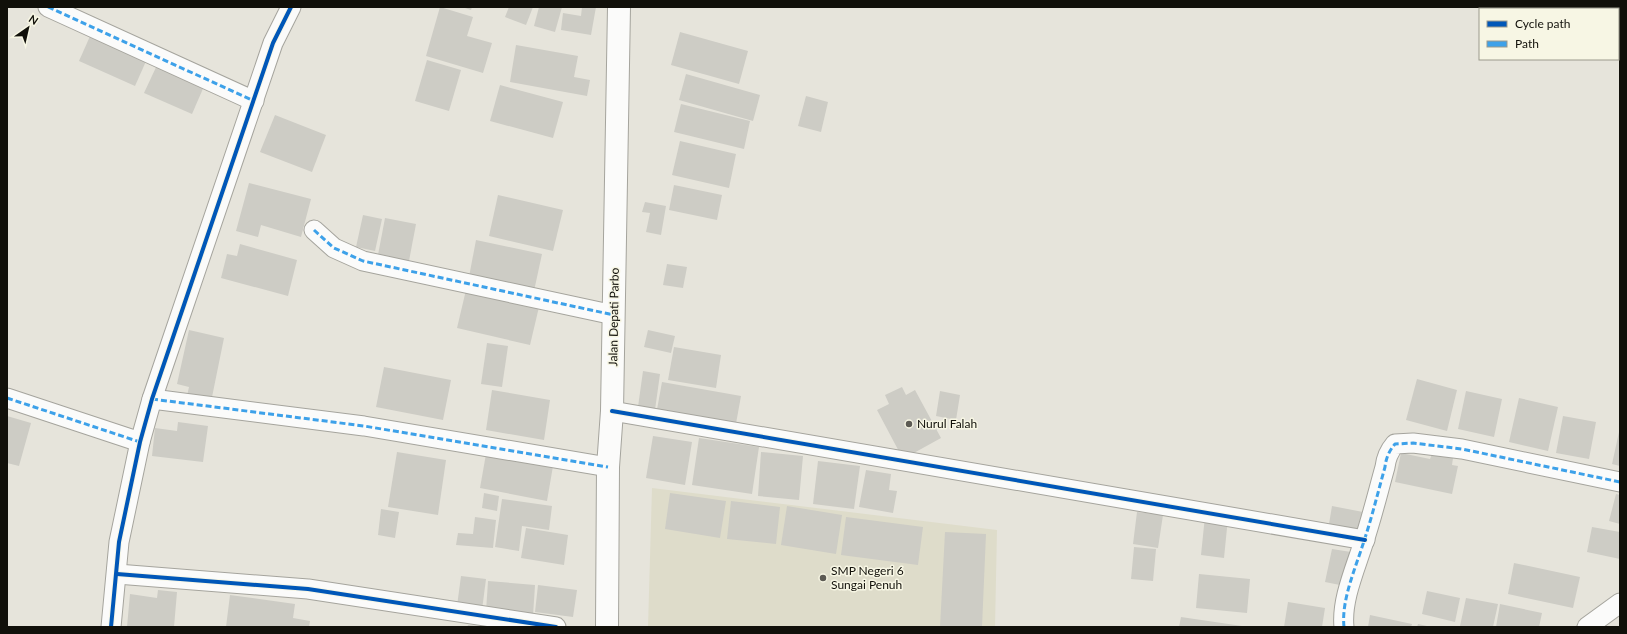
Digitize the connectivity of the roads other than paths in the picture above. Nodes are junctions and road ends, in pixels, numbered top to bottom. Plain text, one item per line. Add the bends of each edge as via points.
1 (48, 7) edge
2 (291, 7) edge
3 (619, 7) edge
4 (254, 100) junction
5 (314, 230) dead end
6 (614, 315) junction
7 (7, 398) edge
8 (152, 399) junction
9 (612, 411) junction
10 (140, 442) junction
11 (608, 466) junction
12 (1620, 482) edge
13 (1364, 540) junction
14 (117, 574) junction
15 (1620, 603) edge
16 (111, 627) edge
17 (556, 627) edge
18 (607, 627) edge
19 (1344, 627) edge
20 (1588, 627) edge

1 - 4 street
2 - 4 street via 273,43
3 - 6 main road, Jalan Depati Parbo
4 - 8 street
5 - 6 street via 334,248 363,261
6 - 9 main road, Jalan Depati Parbo
7 - 10 street
8 - 10 street
8 - 11 street via 364,426
9 - 11 main road, Jalan Depati Parbo
9 - 13 street
10 - 14 street via 119,542
11 - 18 main road, Jalan Depati Parbo
12 - 13 street via 1462,449 1405,442 1395,444 1386,459 1386,467
13 - 19 street via 1345,603
14 - 16 street
14 - 17 street via 308,590
15 - 20 street

